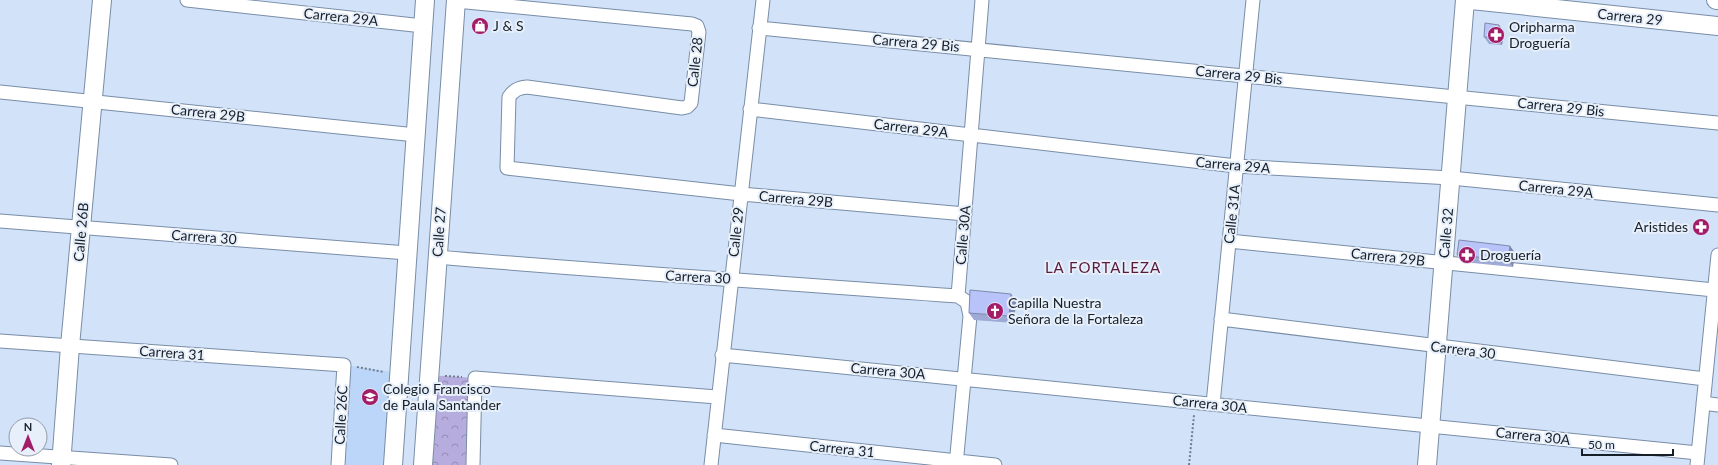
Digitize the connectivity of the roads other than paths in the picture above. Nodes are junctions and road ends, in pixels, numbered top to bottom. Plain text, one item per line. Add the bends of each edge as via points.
1 (102, 0) edge
2 (187, 0) edge
3 (425, 0) edge
4 (456, 0) edge
5 (763, 0) edge
6 (982, 0) edge
7 (1253, 0) edge
8 (1465, 0) edge
9 (1471, 0) edge
10 (423, 26) junction
11 (1718, 26) edge
12 (759, 28) junction
13 (979, 49) junction
14 (1245, 76) junction
15 (0, 92) edge
16 (1458, 97) junction
17 (93, 101) junction
18 (750, 109) junction
19 (1718, 123) edge
20 (416, 135) junction
21 (972, 136) junction
22 (1236, 166) junction
23 (507, 168) joint
24 (1451, 178) junction
25 (741, 194) junction
26 (1718, 205) edge
27 (965, 214) junction
28 (0, 221) edge
29 (82, 228) junction
30 (1229, 241) junction
31 (407, 253) junction
32 (1718, 255) edge
33 (437, 257) junction
34 (1444, 263) junction
35 (731, 279) junction
36 (1716, 282) edge
37 (958, 296) junction
38 (1221, 319) junction
39 (0, 341) edge
40 (70, 346) junction
41 (1437, 347) junction
42 (722, 355) junction
43 (344, 365) joint
44 (965, 378) junction
45 (1705, 379) junction
46 (717, 397) junction
47 (1703, 403) junction
48 (1213, 404) junction
49 (1718, 405) edge
50 (1431, 426) junction
51 (714, 435) junction
52 (0, 453) edge
53 (1697, 459) edge
54 (61, 461) edge
55 (956, 463) edge
56 (171, 465) edge
57 (338, 465) edge
58 (393, 465) edge
59 (423, 465) edge
60 (473, 465) edge
61 (711, 465) edge
62 (995, 465) edge
63 (1427, 465) edge

1 - 17 street, Calle 26B
2 - 10 street, Carrera 29A
3 - 10 street
4 - 23 street, Calle 28 via 692,24 697,26 700,32 691,103 687,107 527,87 513,92 509,97
4 - 33 street, Calle 27
5 - 12 street, Calle 29
6 - 13 street, Calle 30A
7 - 14 street, Calle 31A
8 - 16 street, Calle 32
9 - 11 street, Carrera 29
10 - 20 street
12 - 13 street, Carrera 29 Bis
12 - 18 street, Calle 29
13 - 14 street, Carrera 29 Bis
13 - 21 street, Calle 30A
14 - 16 street, Carrera 29 Bis
14 - 22 street, Calle 31A
15 - 17 street, Carrera 29B
16 - 19 street, Carrera 29 Bis
16 - 24 street, Calle 32
17 - 20 street, Carrera 29B
17 - 29 street, Calle 26B
18 - 21 street, Carrera 29A
18 - 25 street, Calle 29
20 - 31 street
21 - 22 street, Carrera 29A
21 - 27 street, Calle 30A
22 - 24 street, Carrera 29A
22 - 30 street, Calle 31A
23 - 25 street, Carrera 29B
24 - 26 street, Carrera 29A
24 - 34 street, Calle 32
25 - 27 street, Carrera 29B
25 - 35 street, Calle 29
27 - 37 street, Calle 30A
28 - 29 street, Carrera 30
29 - 31 street, Carrera 30
29 - 40 street, Calle 26B
30 - 34 street, Carrera 29B
30 - 38 street, Calle 31A
31 - 58 street
32 - 36 street
33 - 35 street, Carrera 30
33 - 59 street, Calle 27
34 - 36 street, Carrera 29B
34 - 41 street, Calle 32
35 - 37 street, Carrera 30
35 - 42 street, Calle 29
36 - 45 street
37 - 44 street via 967,302 970,316
38 - 41 street, Carrera 30
38 - 48 street, Calle 31A
39 - 40 street, Carrera 31
40 - 43 street, Carrera 31
40 - 54 street, Calle 26B
41 - 45 street, Carrera 30
41 - 50 street, Calle 32
42 - 44 street, Carrera 30A
42 - 46 street, Calle 29
43 - 57 street, Calle 26C
44 - 48 street, Carrera 30A
44 - 55 street
45 - 47 street
46 - 51 street, Calle 29
46 - 60 street via 476,378
47 - 49 street
47 - 53 street
48 - 50 street, Carrera 30A
50 - 53 street, Carrera 30A
50 - 63 street, Calle 32
51 - 55 street, Carrera 31
51 - 61 street, Calle 29
52 - 54 street
54 - 56 street
55 - 62 street, Carrera 31

